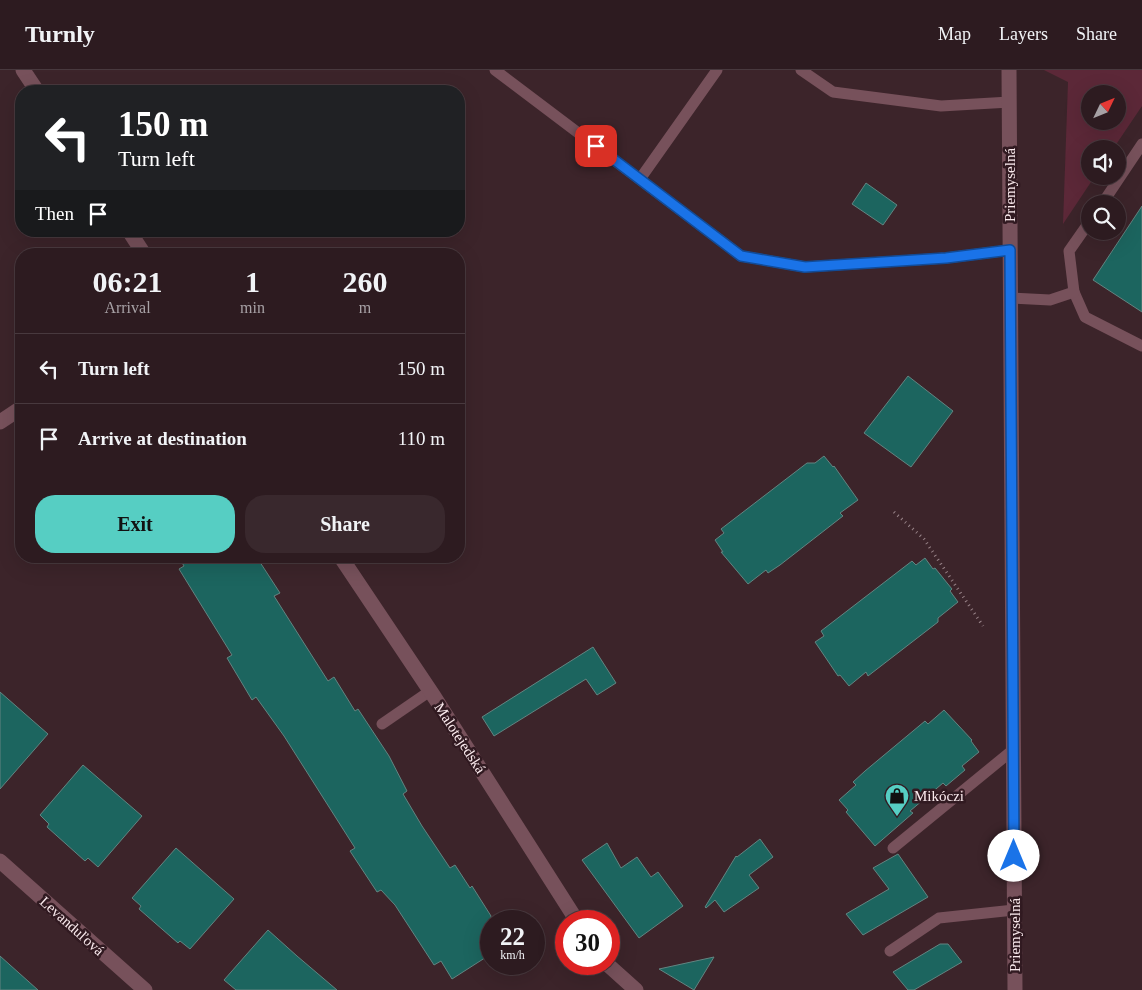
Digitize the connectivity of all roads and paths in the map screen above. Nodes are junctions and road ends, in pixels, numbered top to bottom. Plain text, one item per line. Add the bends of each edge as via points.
1 (23, 70) edge
2 (495, 70) edge
3 (717, 70) edge
4 (801, 70) edge
5 (1010, 70) edge
6 (33, 85) edge
7 (1010, 102) junction
8 (1142, 144) edge
9 (640, 179) junction
10 (1108, 195) edge
11 (1081, 234) edge
12 (133, 237) edge
13 (140, 248) edge
14 (1010, 250) junction
15 (1074, 292) junction
16 (1011, 298) junction
17 (1142, 346) edge
18 (15, 412) edge
19 (0, 422) edge
20 (894, 512) dead end
21 (345, 563) edge
22 (983, 626) dead end
23 (430, 691) junction
24 (382, 724) dead end
25 (1014, 749) junction
26 (893, 848) dead end
27 (0, 861) edge
28 (570, 910) edge
29 (1014, 910) junction
30 (890, 951) dead end
31 (620, 975) edge
32 (144, 990) edge
33 (636, 990) edge
34 (1015, 990) edge

1 - 6 street
2 - 9 lane
3 - 9 lane
4 - 7 lane via 833,92 941,106
5 - 7 street, Priemyselná
7 - 14 street, Priemyselná
8 - 10 lane
9 - 14 lane via 741,256 805,267 946,258
11 - 15 lane via 1069,251
12 - 13 street
14 - 16 street, Priemyselná
15 - 16 lane via 1050,300
15 - 17 lane via 1085,317
16 - 25 street, Priemyselná
18 - 19 street
20 - 22 path via 924,539
21 - 23 street, Malotejedská
23 - 24 lane
23 - 28 street, Malotejedská
25 - 26 lane
25 - 29 street, Priemyselná
27 - 32 street, Levanduľová
29 - 30 lane via 939,918
29 - 34 street, Priemyselná
31 - 33 street

